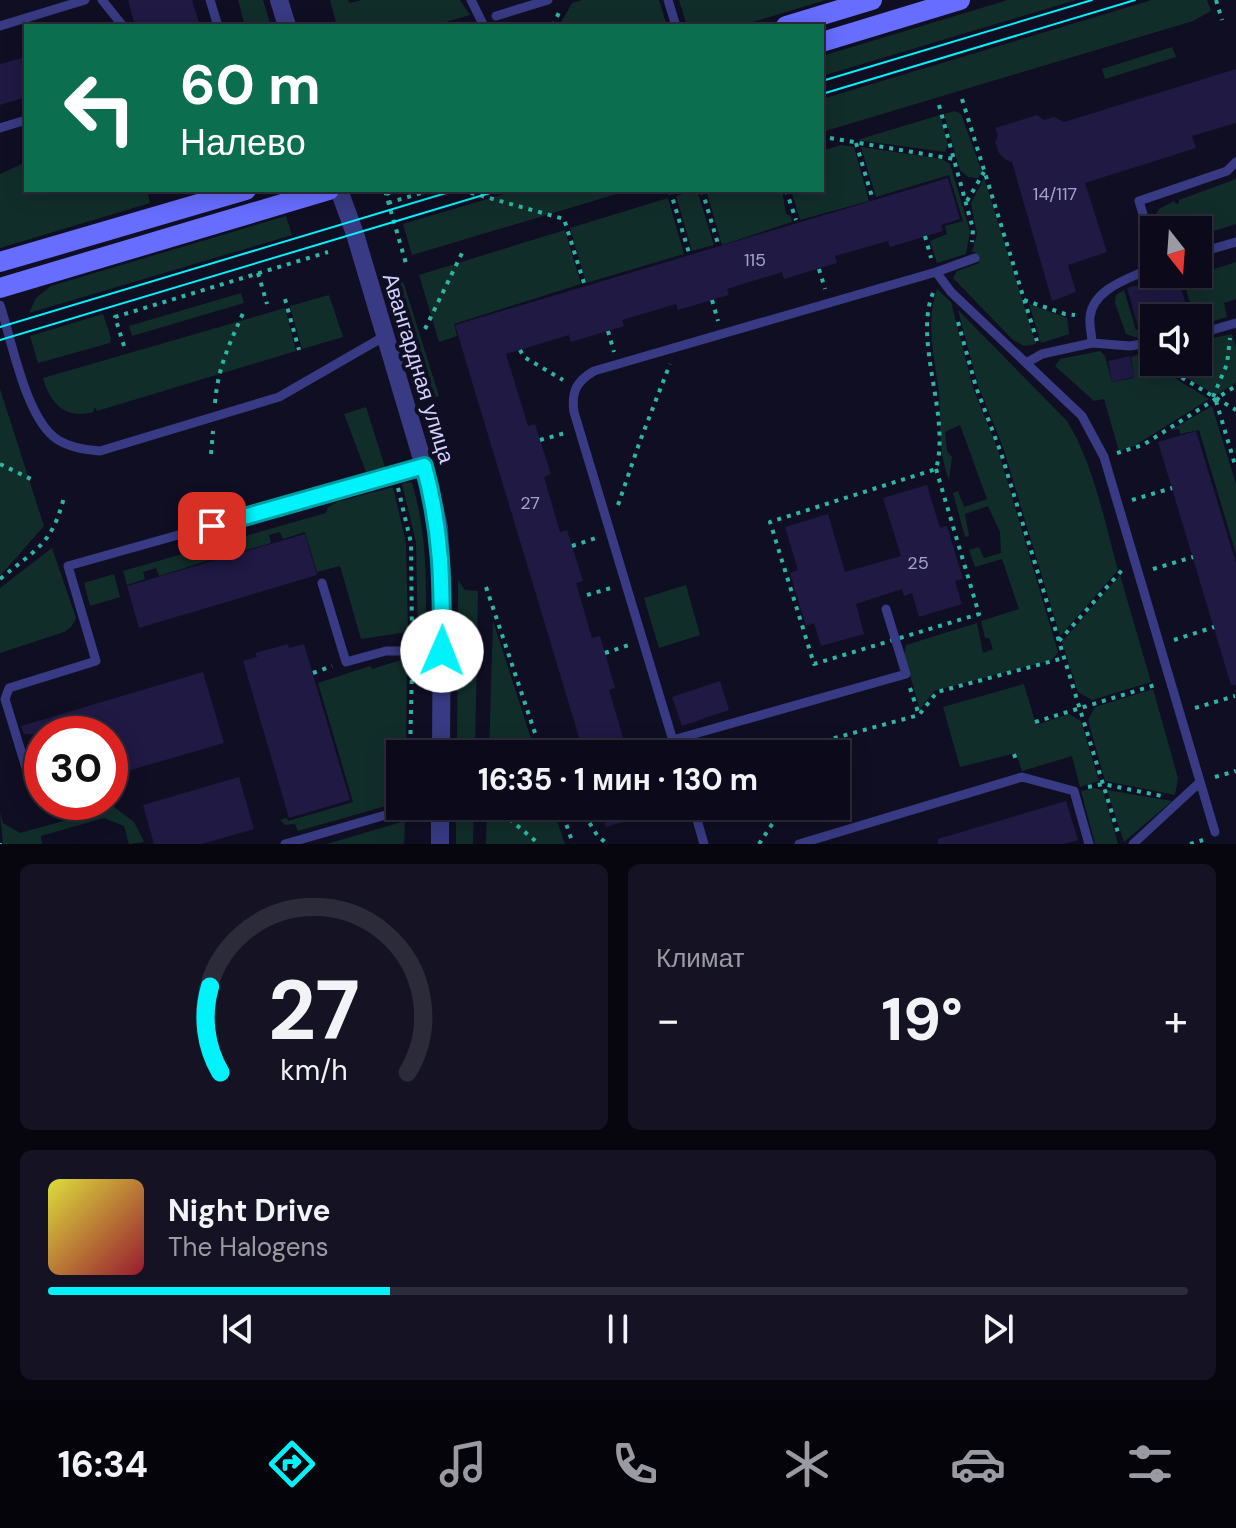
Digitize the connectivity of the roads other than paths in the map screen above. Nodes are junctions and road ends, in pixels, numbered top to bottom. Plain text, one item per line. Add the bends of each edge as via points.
1 (85, 0) edge
2 (102, 0) edge
3 (210, 0) edge
4 (279, 0) edge
5 (471, 0) edge
6 (548, 0) edge
7 (668, 0) edge
8 (872, 0) edge
9 (960, 0) edge
10 (496, 16) dead end
11 (121, 24) edge
12 (217, 24) edge
13 (286, 24) edge
14 (483, 24) edge
15 (675, 24) edge
16 (793, 24) edge
17 (0, 26) edge
18 (824, 41) edge
19 (24, 121) edge
20 (0, 128) edge
21 (1236, 162) edge
22 (239, 192) edge
23 (322, 192) edge
24 (340, 192) edge
25 (1144, 216) edge
26 (1236, 242) edge
27 (1212, 249) edge
28 (971, 260) road end
29 (0, 262) edge
30 (936, 272) junction
31 (1140, 274) edge
32 (0, 288) edge
33 (0, 305) edge
34 (1233, 326) edge
35 (1212, 331) edge
36 (385, 336) junction
37 (1092, 343) junction
38 (1140, 344) edge
39 (1026, 363) junction
40 (424, 466) junction
41 (322, 583) dead end
42 (886, 609) dead end
43 (442, 651) junction
44 (441, 740) edge
45 (673, 740) joint
46 (24, 761) edge
47 (1200, 782) junction
48 (386, 815) edge
49 (440, 820) edge
50 (697, 820) edge
51 (1215, 832) dead end
52 (285, 844) edge
53 (440, 844) edge
54 (704, 844) edge
55 (799, 844) edge
56 (1089, 844) edge
57 (1133, 844) edge

1 - 17 lane
2 - 11 lane
3 - 12 lane
4 - 13 street
5 - 14 lane
6 - 10 lane
7 - 15 lane
8 - 16 main road
9 - 18 main road
19 - 20 lane
21 - 25 lane via 1227,171 1139,201
22 - 29 main road
23 - 32 main road
24 - 36 street, Авангардная улица
26 - 27 lane
28 - 30 lane
30 - 39 lane
30 - 45 lane via 594,371 574,389 579,429
31 - 37 lane via 1097,298 1090,316
33 - 36 lane via 33,413 57,440 100,451 279,397
34 - 35 lane
36 - 40 street, Авангардная улица
37 - 38 lane
37 - 39 lane
39 - 47 lane via 1082,416 1104,457
40 - 43 street, Авангардная улица via 441,552
40 - 46 lane via 68,566 96,661 9,688 5,699
41 - 43 lane via 346,662 386,651
42 - 45 lane via 906,674
43 - 44 street, Авангардная улица
47 - 51 lane
47 - 57 lane
48 - 52 lane
49 - 53 street
50 - 54 lane
55 - 56 lane via 1022,777 1074,791

